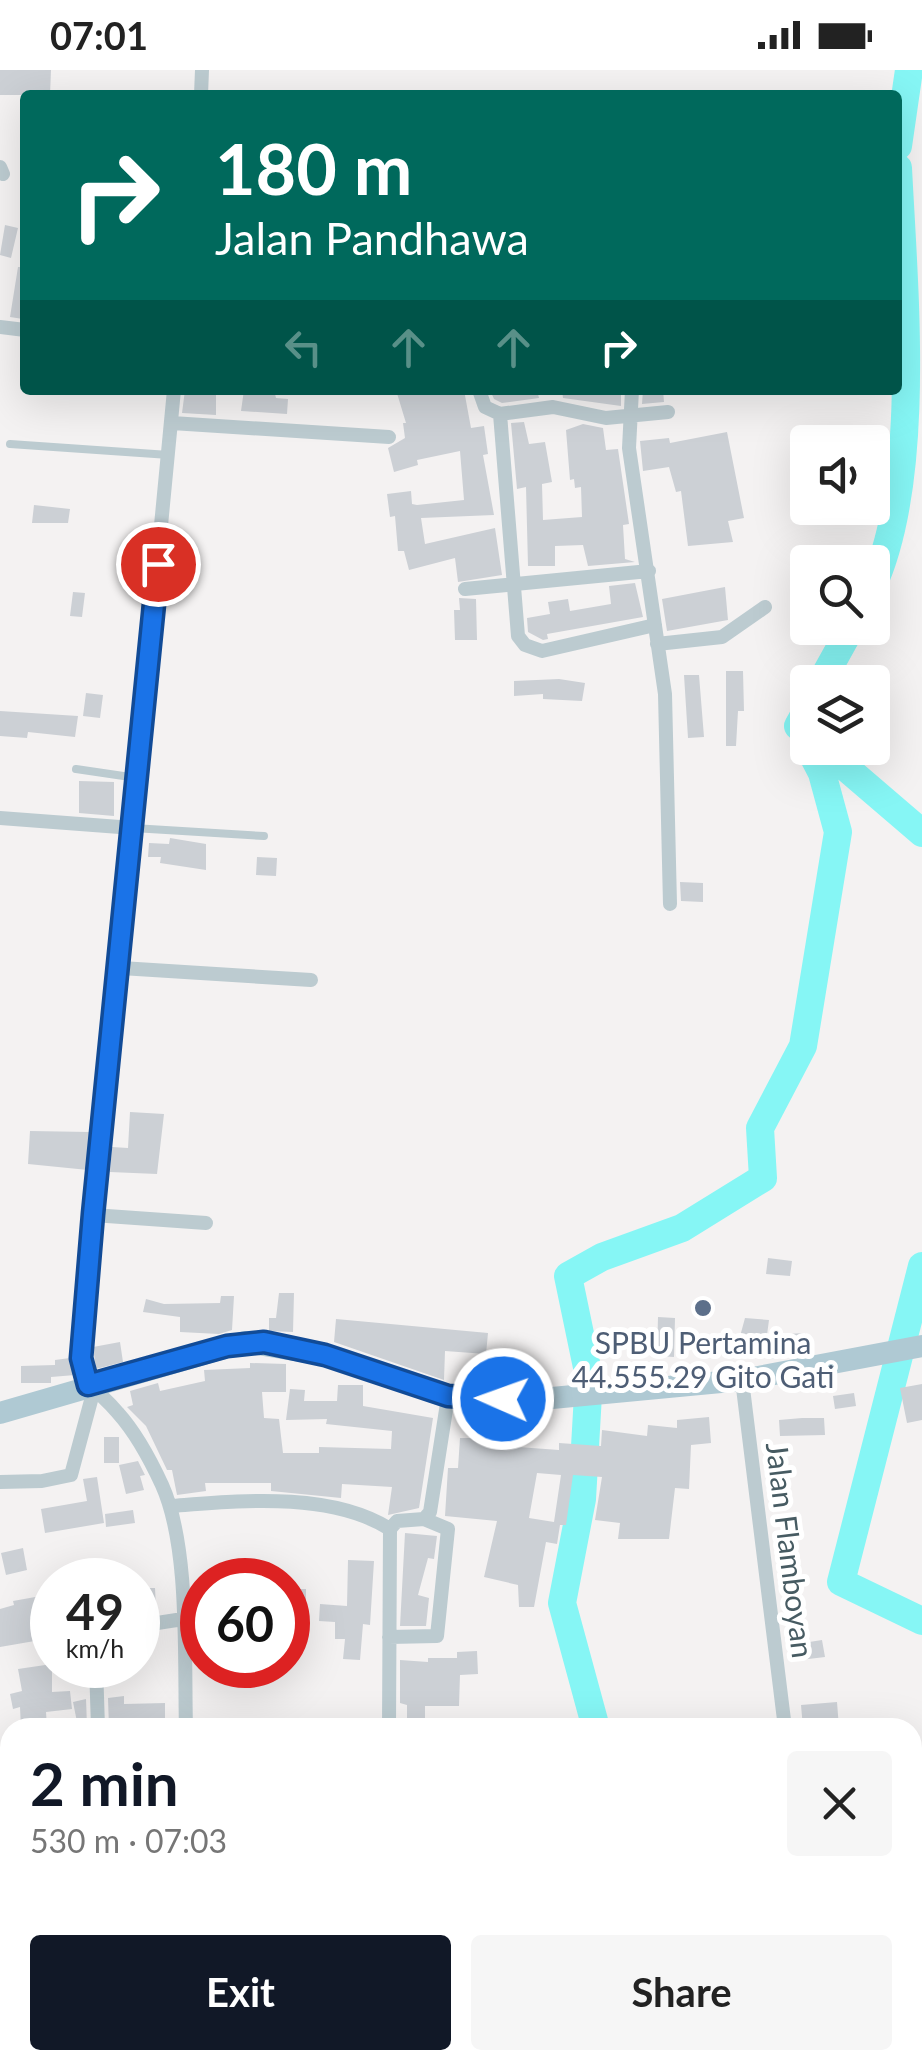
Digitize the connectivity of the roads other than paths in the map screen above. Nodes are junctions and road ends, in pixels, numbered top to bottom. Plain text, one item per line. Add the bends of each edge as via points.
1 (174, 395) edge
2 (481, 395) edge
3 (632, 395) edge
4 (668, 412) dead end
5 (500, 414) junction
6 (634, 416) junction
7 (172, 423) junction
8 (389, 437) dead end
9 (10, 444) dead end
10 (169, 455) junction
11 (649, 571) junction
12 (513, 586) junction
13 (465, 589) dead end
14 (766, 607) dead end
15 (655, 624) junction
16 (656, 644) junction
17 (76, 769) dead end
18 (137, 778) junction
19 (0, 818) edge
20 (133, 828) junction
21 (264, 836) dead end
22 (670, 904) dead end
23 (120, 968) junction
24 (311, 980) dead end
25 (93, 1214) junction
26 (206, 1223) dead end
27 (922, 1346) edge
28 (742, 1380) junction
29 (91, 1389) junction
30 (448, 1396) junction
31 (0, 1413) edge
32 (0, 1482) edge
33 (170, 1506) junction
34 (424, 1519) junction
35 (390, 1529) junction
36 (180, 1587) edge
37 (390, 1638) junction
38 (97, 1688) edge
39 (185, 1688) edge
40 (98, 1718) edge
41 (186, 1718) edge
42 (389, 1718) edge
43 (784, 1718) edge

1 - 7 street
2 - 5 street via 485,407
3 - 6 street
4 - 6 street
5 - 6 street via 553,407 606,418
5 - 12 street
6 - 11 street via 630,448
7 - 8 street
7 - 10 street
9 - 10 lane
10 - 18 street
11 - 12 street
11 - 15 street
12 - 13 street
12 - 15 street via 518,636 533,650
14 - 16 street via 722,637
15 - 16 street
16 - 22 street via 665,694
17 - 18 lane
18 - 20 street
19 - 20 street
20 - 21 lane
20 - 23 street
23 - 24 street
23 - 25 street
25 - 26 street
25 - 29 street via 81,1358
27 - 28 main road
28 - 30 main road via 530,1400
28 - 43 street, Jalan Flamboyan
29 - 30 main road via 227,1346 264,1342
29 - 31 main road
29 - 32 street via 71,1475
29 - 33 street via 138,1438
30 - 34 street
33 - 35 street via 318,1506 371,1517
33 - 36 street
34 - 35 street via 397,1521
34 - 37 street via 448,1529 436,1636
35 - 37 street
37 - 42 street
38 - 40 street
39 - 41 street

